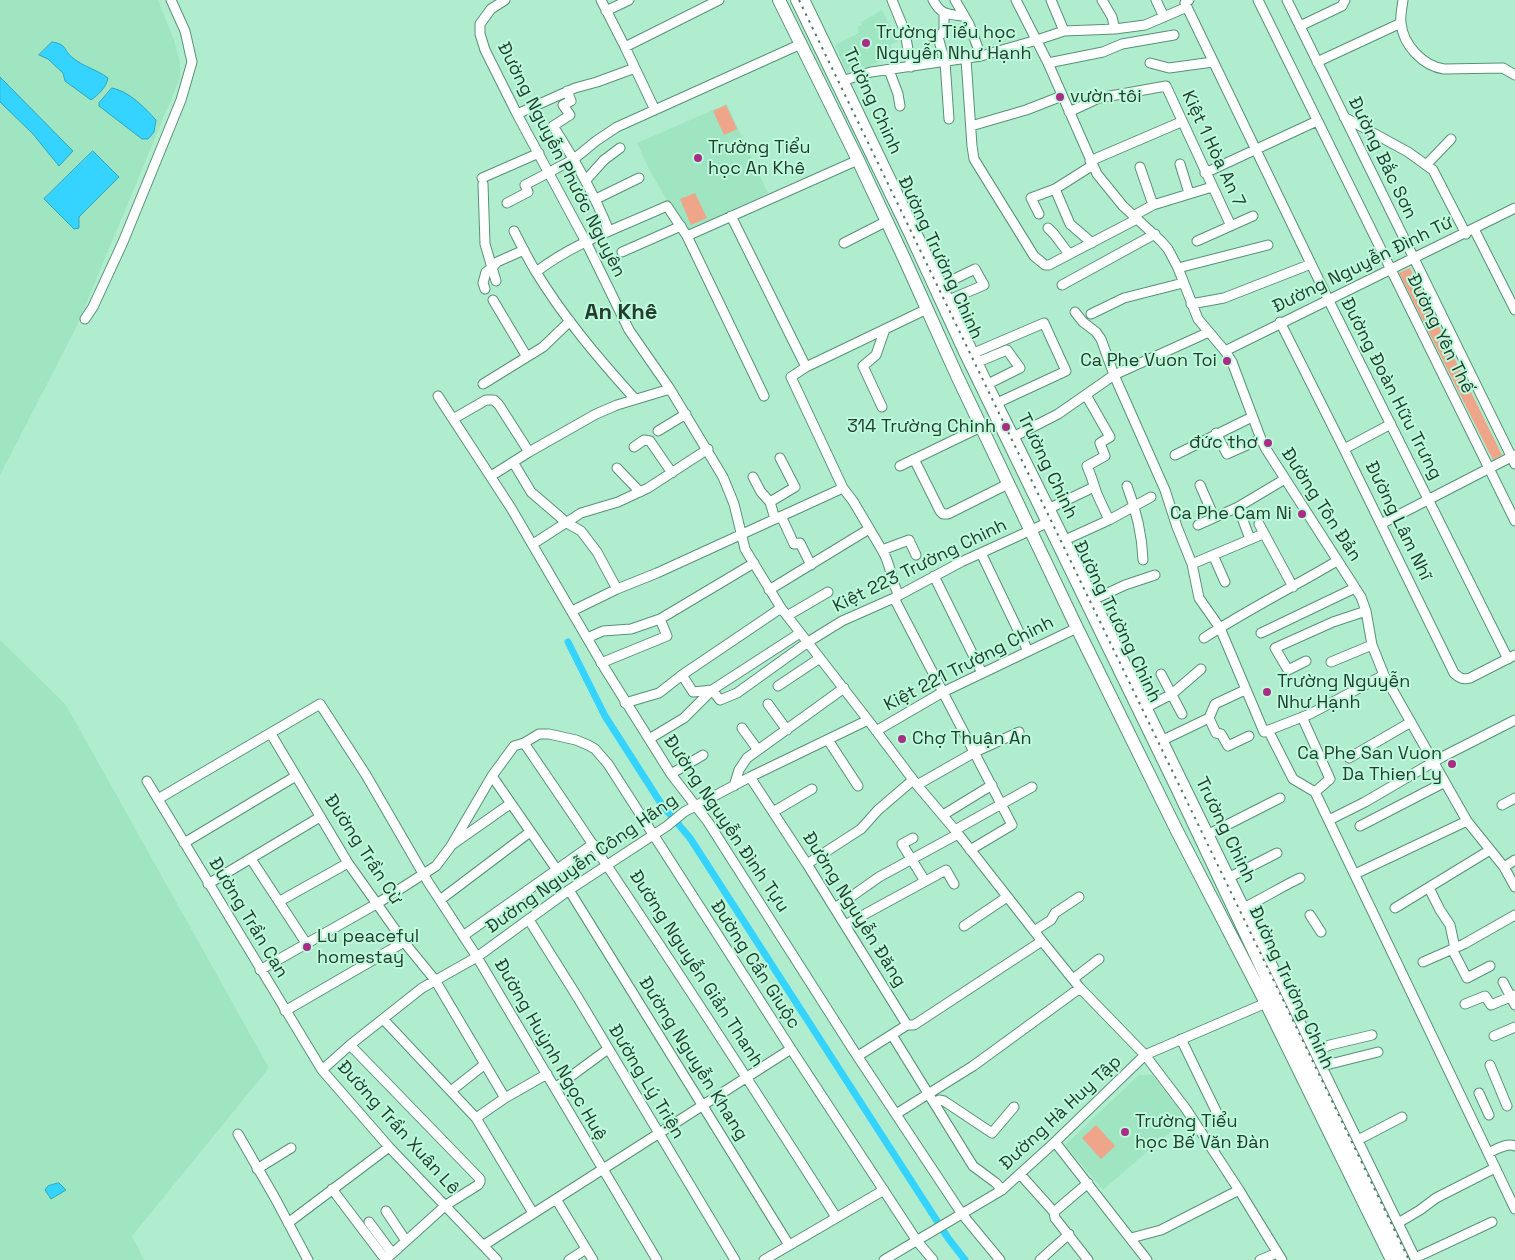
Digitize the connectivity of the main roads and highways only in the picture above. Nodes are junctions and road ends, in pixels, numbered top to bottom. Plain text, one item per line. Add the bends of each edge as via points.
1 (779, 0) edge
2 (797, 0) edge
3 (910, 233) junction
4 (896, 240) junction
5 (973, 358) junction
6 (953, 368) junction
7 (1183, 800) junction
8 (1166, 808) junction
9 (1411, 1259) edge
10 (1392, 1260) edge

1 - 4 highway, Đường Trường Chinh
2 - 3 highway, Đường Trường Chinh
3 - 4 highway
3 - 5 highway, Đường Trường Chinh
4 - 6 highway, Đường Trường Chinh
5 - 6 highway
5 - 7 highway, Đường Trường Chinh
6 - 8 highway, Đường Trường Chinh
7 - 8 highway
7 - 9 highway, Đường Trường Chinh via 1276,998
8 - 10 highway, Đường Trường Chinh

